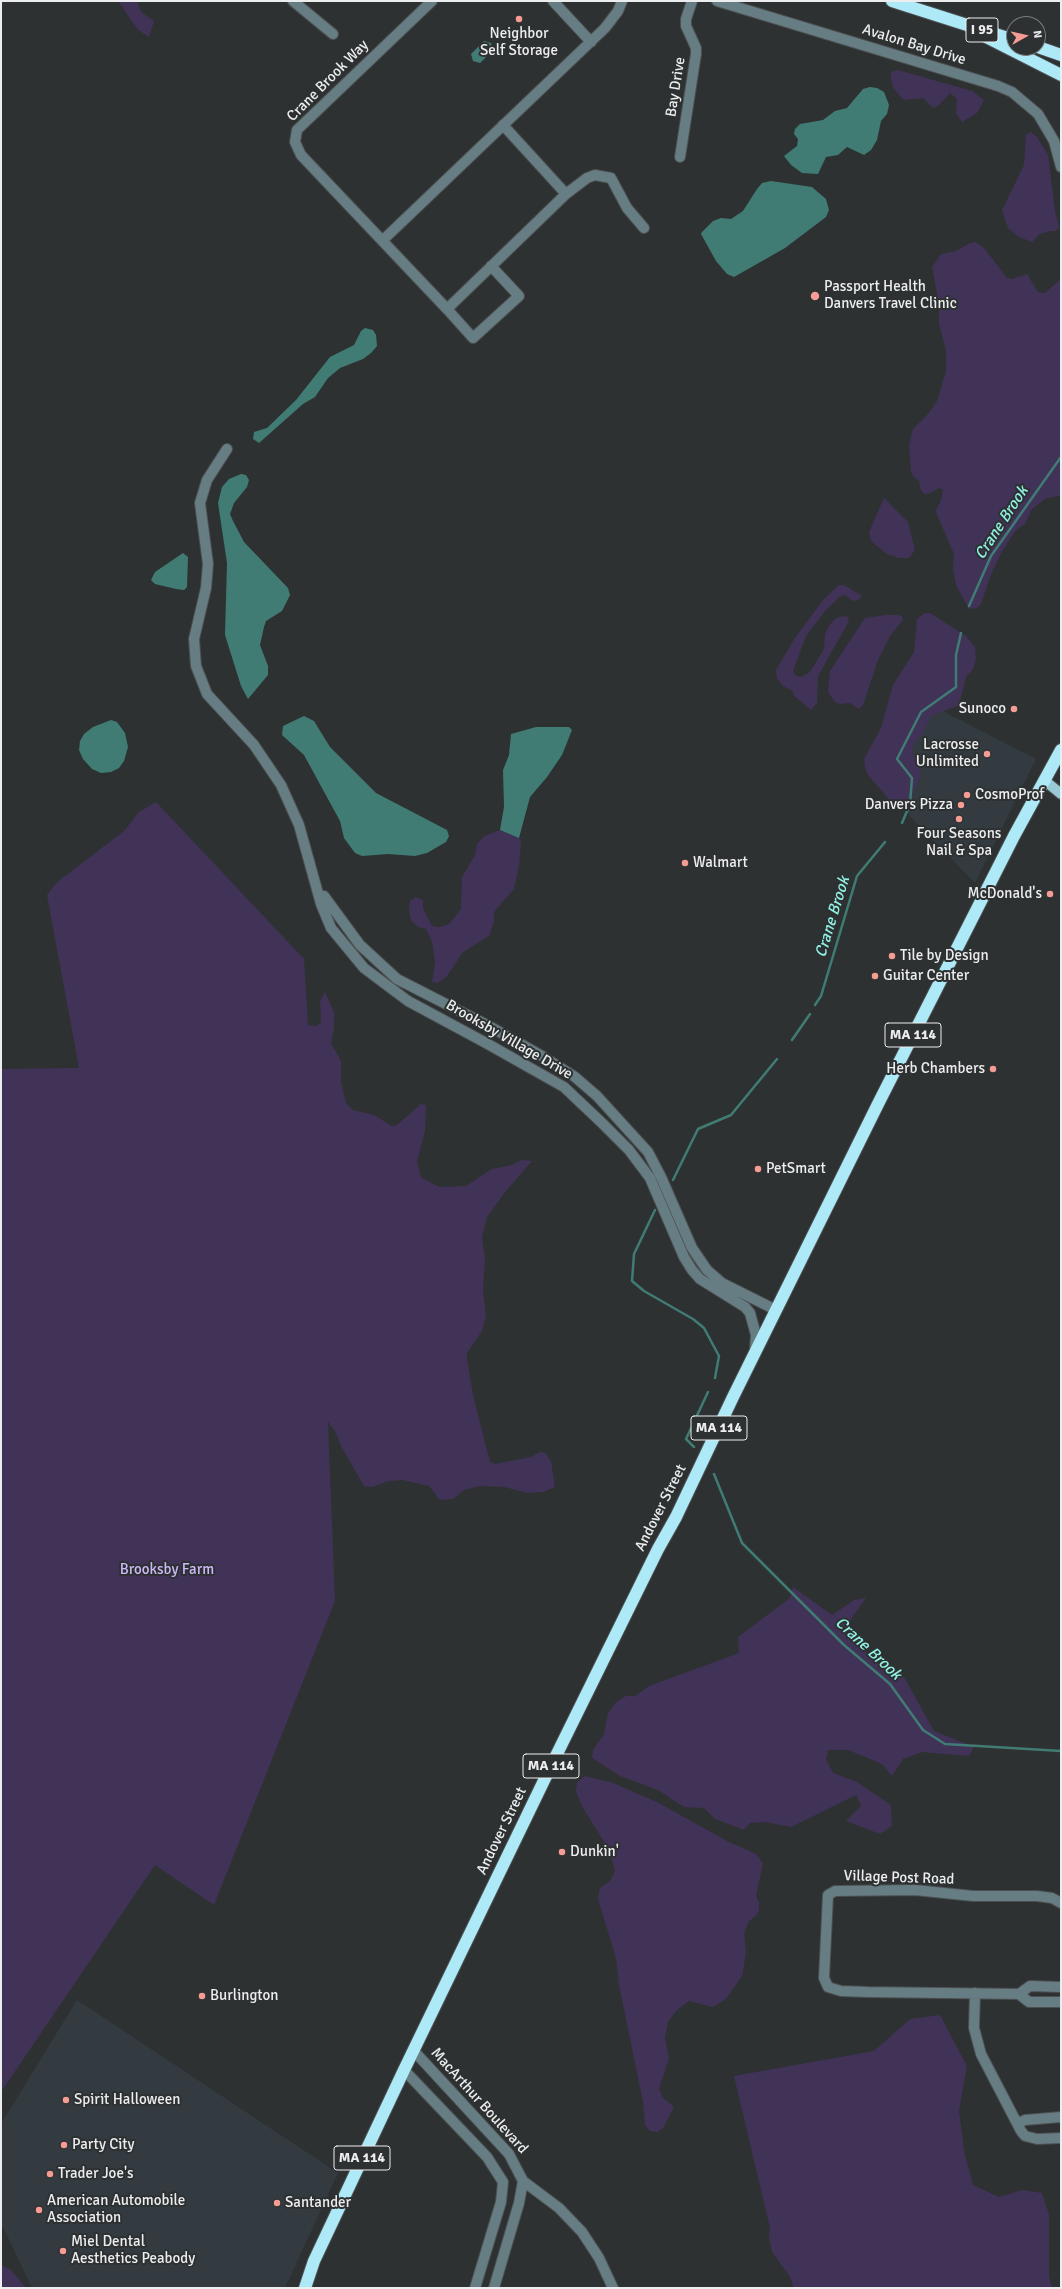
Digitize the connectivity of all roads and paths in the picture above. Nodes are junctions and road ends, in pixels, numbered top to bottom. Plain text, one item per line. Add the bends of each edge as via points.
1 (293, 1) edge
2 (432, 1) edge
3 (553, 1) edge
4 (622, 1) edge
5 (692, 1) edge
6 (717, 1) edge
7 (892, 1) edge
8 (951, 19) junction
9 (333, 34) dead end
10 (1006, 37) edge
11 (591, 42) junction
12 (1046, 50) edge
13 (1061, 55) edge
14 (1061, 75) edge
15 (503, 125) junction
16 (680, 157) dead end
17 (1061, 168) edge
18 (566, 194) junction
19 (644, 228) dead end
20 (383, 240) junction
21 (492, 266) junction
22 (447, 309) junction
23 (227, 449) dead end
24 (1061, 750) edge
25 (1044, 780) junction
26 (1061, 794) edge
27 (314, 877) junction
28 (776, 1310) junction
29 (755, 1353) junction
30 (1061, 1903) edge
31 (1061, 1986) edge
32 (975, 1993) junction
33 (1019, 1994) junction
34 (1061, 2002) edge
35 (413, 2050) junction
36 (404, 2070) junction
37 (1061, 2117) edge
38 (1018, 2123) junction
39 (1061, 2138) edge
40 (523, 2181) junction
41 (305, 2288) edge
42 (475, 2288) edge
43 (494, 2288) edge
44 (613, 2288) edge

1 - 9 street
2 - 20 street, Crane Brook Way via 297,130 295,136 300,155
3 - 11 street
4 - 11 street via 613,20
5 - 16 street, Bay Drive via 686,26 696,48 696,54
6 - 17 street, Avalon Bay Drive via 1012,92 1038,114 1054,141
7 - 8 highway, I 95
8 - 10 highway, I 95
8 - 14 highway
11 - 15 street
12 - 13 highway
15 - 18 street
15 - 20 street
18 - 19 street via 595,175 611,178 627,208
18 - 21 street
20 - 22 street, Crane Brook Way
21 - 22 street
21 - 22 street, Crane Brook Way via 519,296 473,338
23 - 27 street, Brooksby Village Drive via 207,480 200,503 208,564 206,588 194,638 196,666 207,694 254,745 281,785 299,825
24 - 25 highway, Andover Street / MA 114
25 - 26 main road
25 - 28 highway, Andover Street / MA 114 via 890,1080
27 - 28 street, Brooksby Village Drive via 327,903 347,931 397,979 542,1056 575,1077 596,1096 648,1152 702,1265 722,1283
27 - 29 street, Brooksby Village Drive via 321,904 332,928 375,978 408,1001 564,1087 629,1150 650,1178 692,1270 700,1279 745,1307 750,1313 756,1335
28 - 29 highway, Andover Street / MA 114
29 - 35 highway, Andover Street / MA 114
30 - 32 street, Village Post Road via 1052,1898 1037,1896 973,1896 915,1890 835,1891 828,1895 824,1978 828,1987 841,1991
31 - 33 street, Village Post Road via 1030,1986
32 - 33 street, Village Post Road
32 - 38 street via 974,2028 981,2054
33 - 34 street, Village Post Road via 1029,2002
35 - 36 highway, Andover Street / MA 114
35 - 40 street, MacArthur Boulevard via 509,2154
36 - 41 highway, Andover Street / MA 114 via 314,2261
36 - 42 street via 487,2157 503,2182 501,2202
37 - 38 street via 1025,2120
38 - 39 street via 1025,2136 1037,2139
40 - 43 street
40 - 44 street via 559,2208 582,2232 600,2258

